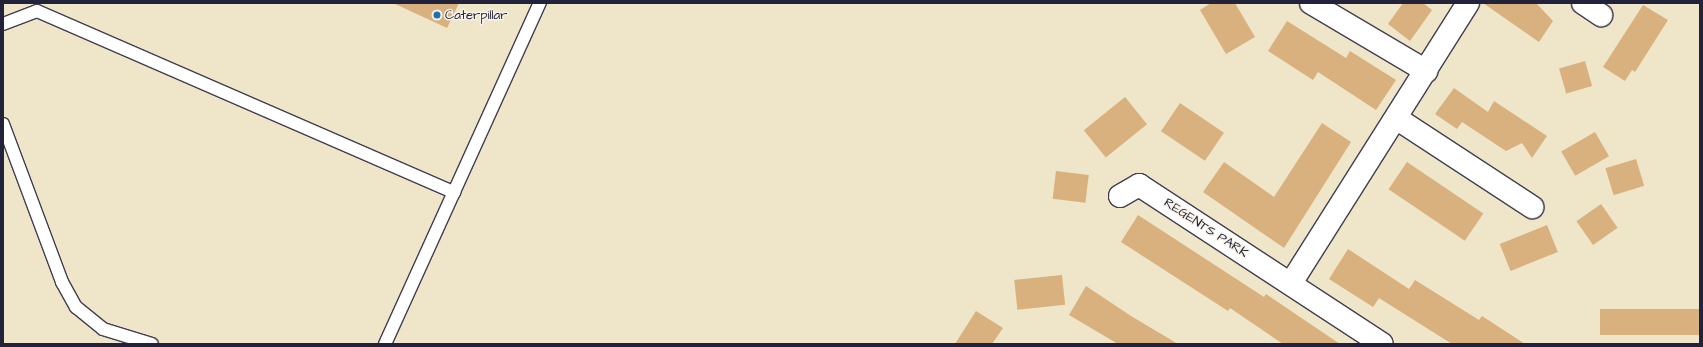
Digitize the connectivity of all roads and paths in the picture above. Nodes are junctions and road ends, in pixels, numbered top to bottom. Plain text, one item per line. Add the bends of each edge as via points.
1 (540, 3) edge
2 (1311, 3) edge
3 (1468, 3) edge
4 (1583, 3) edge
5 (1601, 15) dead end
6 (3, 24) edge
7 (1426, 71) junction
8 (1396, 118) junction
9 (3, 124) edge
10 (454, 192) junction
11 (1120, 196) dead end
12 (1532, 207) dead end
13 (1292, 283) junction
14 (152, 344) edge
15 (385, 344) edge
16 (1382, 344) edge

1 - 10 lane
2 - 7 street
3 - 7 street
4 - 5 street
6 - 10 lane via 37,11
7 - 8 street
8 - 12 street
8 - 13 street
9 - 14 lane via 62,282 76,307 103,330
10 - 15 lane
11 - 13 street, REGENTS PARK via 1139,185
13 - 16 street, REGENTS PARK

